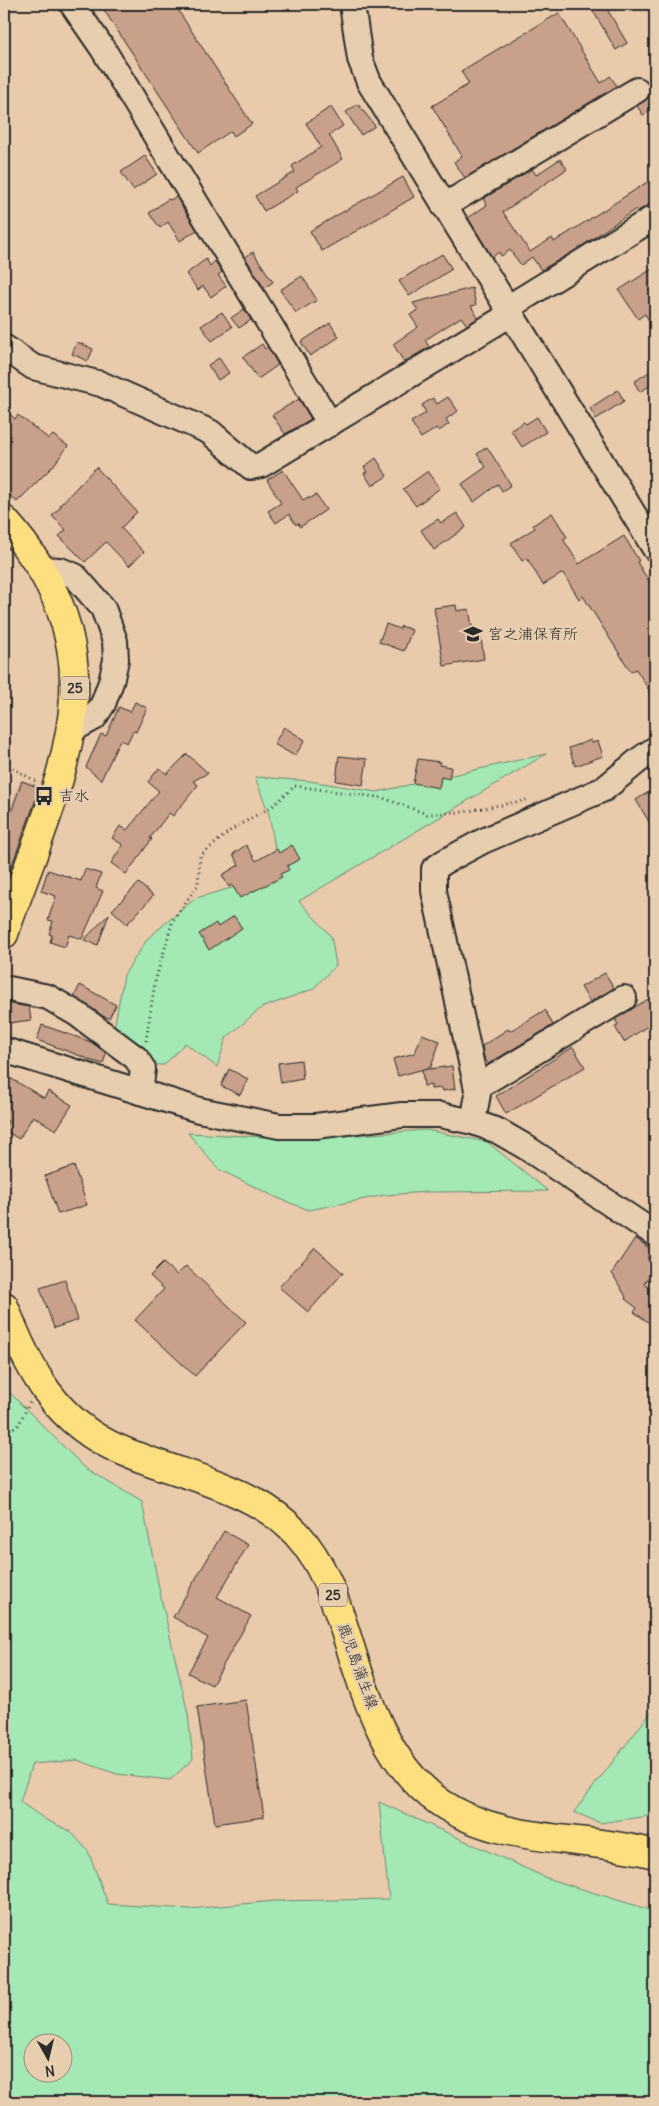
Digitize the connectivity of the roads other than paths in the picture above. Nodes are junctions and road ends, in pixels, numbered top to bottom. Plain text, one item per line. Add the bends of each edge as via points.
1 (72, 4) edge
2 (352, 4) edge
3 (637, 90) dead end
4 (444, 206) junction
5 (655, 217) edge
6 (509, 311) junction
7 (4, 347) edge
8 (330, 424) junction
9 (4, 520) edge
10 (655, 549) edge
11 (42, 569) junction
12 (72, 730) junction
13 (655, 749) edge
14 (4, 934) edge
15 (4, 988) edge
16 (624, 998) dead end
17 (4, 1050) edge
18 (477, 1087) junction
19 (140, 1092) junction
20 (473, 1122) junction
21 (655, 1234) edge
22 (4, 1306) edge
23 (655, 1854) edge

1 - 8 street
2 - 4 street via 360,59 369,82
3 - 4 street
4 - 6 street
5 - 6 street
6 - 8 street
6 - 10 street
7 - 8 street via 33,367 101,384 210,432 251,468
9 - 11 main road, 25
11 - 12 main road, 25 via 58,599 68,632 74,666
11 - 12 street via 60,570 75,576 103,608 115,641 116,660 103,704 94,718
12 - 14 main road, 25 via 56,792
13 - 18 street via 604,789 483,841 434,869 434,891
15 - 19 street via 48,997 77,1014 136,1058 143,1069
16 - 18 street
17 - 19 street
18 - 20 street
19 - 20 street via 199,1110 279,1126 316,1126 402,1115 440,1116
20 - 21 street via 498,1131 524,1146
22 - 23 main road, 鹿児島蒲生線 / 25 via 15,1336 40,1384 62,1411 90,1434 121,1451 243,1494 281,1519 297,1534 322,1569 333,1593 356,1665 385,1738 398,1760 421,1787 442,1804 470,1818 519,1833

